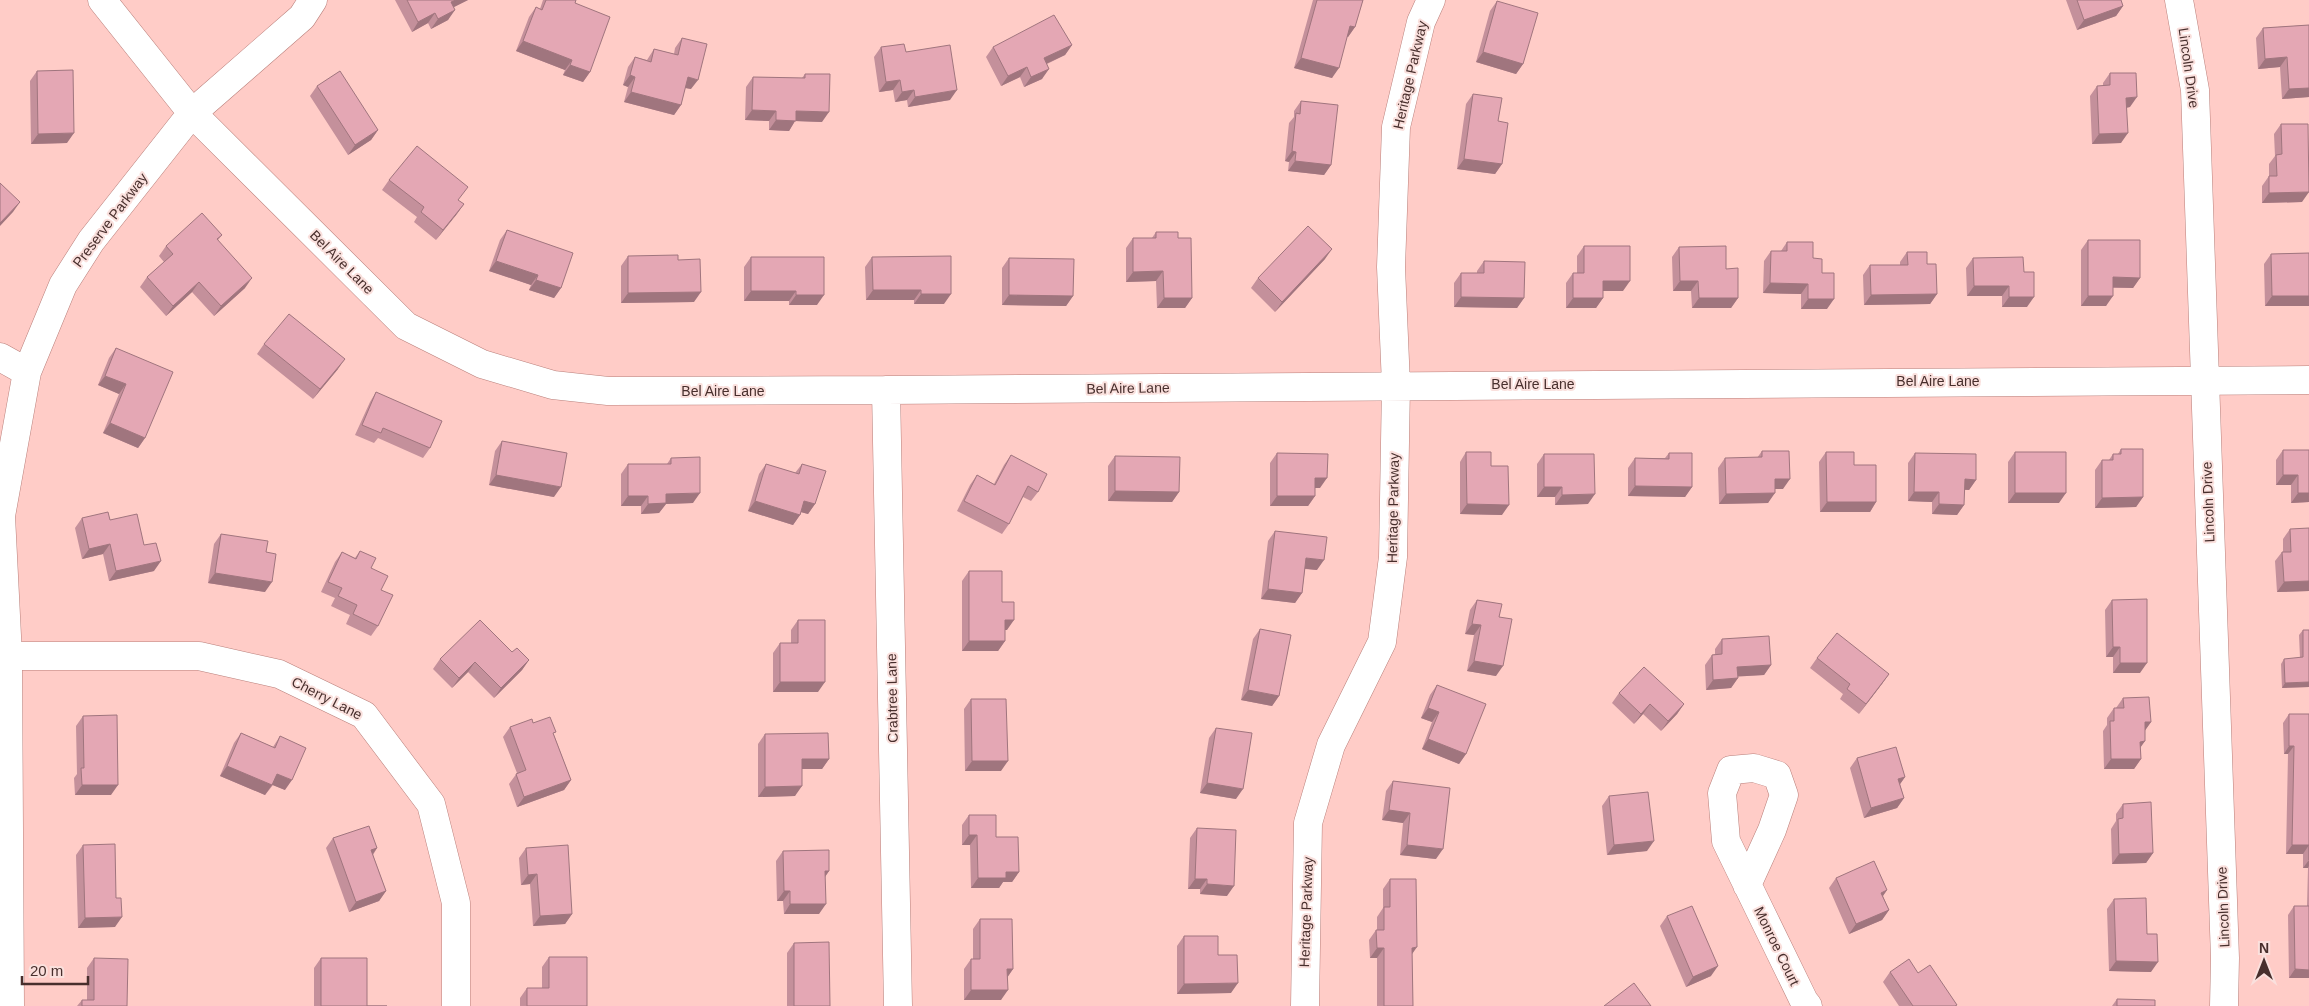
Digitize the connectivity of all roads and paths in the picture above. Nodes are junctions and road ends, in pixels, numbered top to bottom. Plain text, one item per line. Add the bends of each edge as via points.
1 (102, 0) edge
2 (314, 0) edge
3 (1431, 0) edge
4 (2179, 0) edge
5 (192, 113) junction
6 (0, 356) edge
7 (27, 372) junction
8 (2204, 379) junction
9 (2309, 380) edge
10 (1396, 386) junction
11 (886, 390) junction
12 (8, 656) junction
13 (1748, 885) dead end
14 (1803, 1004) edge
15 (10, 1006) edge
16 (456, 1006) edge
17 (898, 1006) edge
18 (1305, 1006) edge
19 (2224, 1006) edge

1 - 5 street, Bel Aire Lane
2 - 5 street, Preserve Parkway via 302,17
3 - 10 street, Heritage Parkway via 1421,22 1396,127 1391,267
4 - 8 street, Lincoln Drive via 2195,90
5 - 7 street, Preserve Parkway via 91,241 63,285
5 - 11 street, Bel Aire Lane via 406,326 482,364 552,386 608,391
6 - 7 street
7 - 12 street, Preserve Parkway via 1,516
8 - 9 street, Bel Aire Lane
8 - 10 street, Bel Aire Lane
8 - 19 street, Lincoln Drive
10 - 11 street, Bel Aire Lane
10 - 18 street, Heritage Parkway via 1393,557 1382,642 1331,745 1308,823
11 - 17 street, Crabtree Lane
12 - 15 street, Preserve Parkway
12 - 16 street, Cherry Lane via 199,656 279,674 364,715 431,804 456,903
13 - 14 street, Monroe Court

